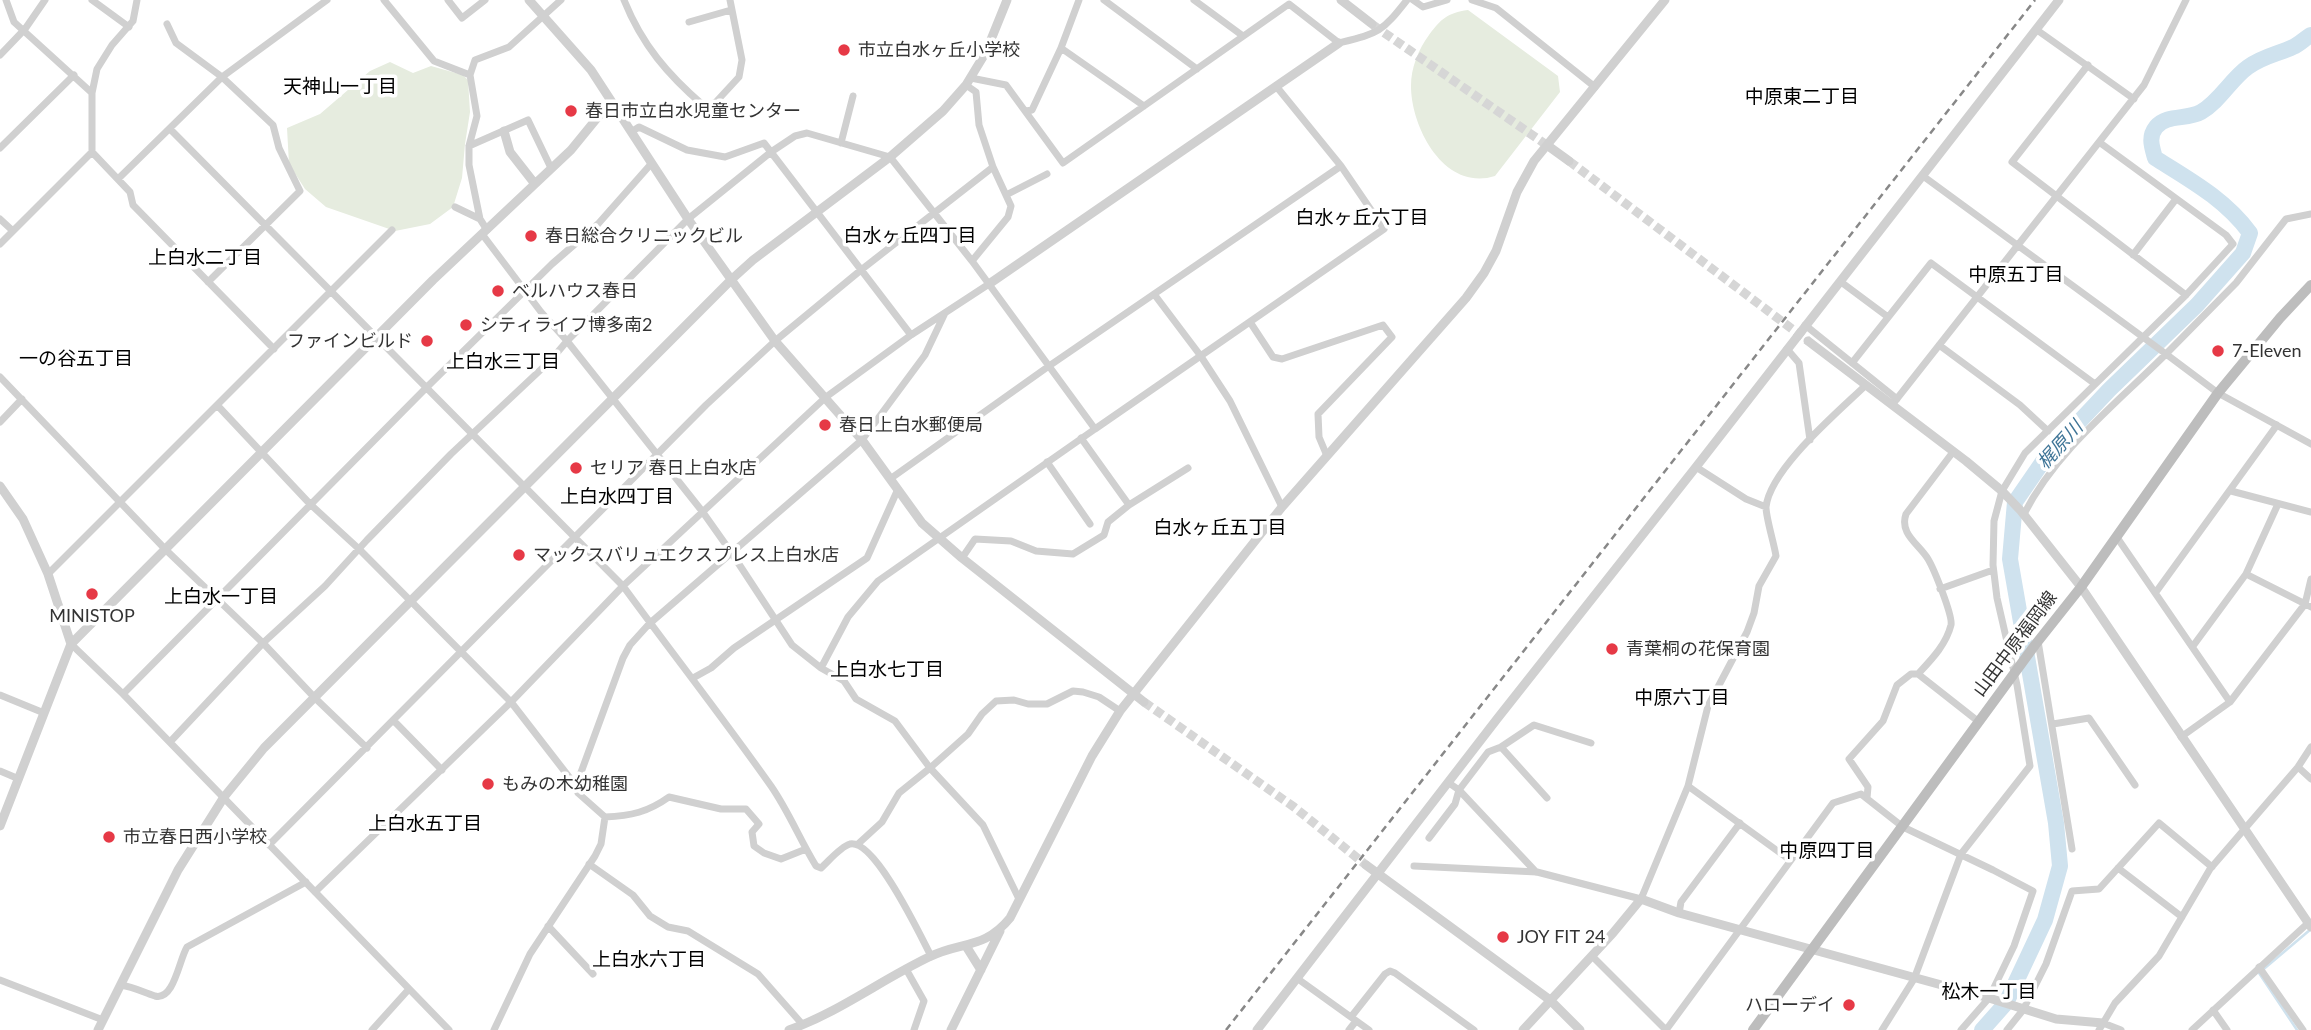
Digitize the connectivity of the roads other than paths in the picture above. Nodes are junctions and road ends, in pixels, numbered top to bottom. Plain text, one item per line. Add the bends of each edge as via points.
1 (6, 0) edge
2 (45, 0) edge
3 (92, 0) edge
4 (137, 0) edge
5 (308, 0) edge
6 (327, 0) edge
7 (384, 0) edge
8 (448, 0) edge
9 (485, 0) edge
10 (529, 0) edge
11 (561, 0) edge
12 (624, 0) edge
13 (730, 0) edge
14 (1007, 0) edge
15 (1079, 0) edge
16 (1104, 0) edge
17 (1194, 0) edge
18 (1341, 0) edge
19 (1406, 0) edge
20 (1413, 0) edge
21 (1447, 0) edge
22 (1472, 0) edge
23 (1665, 0) edge
24 (2059, 0) edge
25 (2186, 0) edge
26 (1286, 2) edge
27 (316, 8) junction
28 (731, 10) junction
29 (542, 15) junction
30 (689, 22) dead end
31 (167, 24) dead end
32 (1372, 24) tunnel mouth
33 (129, 27) junction
34 (25, 29) junction
35 (2037, 30) junction
36 (1243, 36) junction
37 (1339, 43) junction
38 (1061, 48) junction
39 (0, 55) edge
40 (2088, 65) junction
41 (1197, 69) junction
42 (74, 75) junction
43 (470, 75) junction
44 (222, 77) junction
45 (969, 82) junction
46 (1276, 86) junction
47 (1595, 87) junction
48 (92, 93) junction
49 (853, 96) dead end
50 (2134, 99) junction
51 (611, 101) junction
52 (1144, 106) junction
53 (1026, 111) junction
54 (170, 129) junction
55 (504, 131) junction
56 (631, 132) junction
57 (2099, 142) junction
58 (841, 143) junction
59 (469, 146) junction
60 (0, 148) edge
61 (1551, 148) tunnel mouth
62 (92, 152) junction
63 (771, 152) junction
64 (890, 156) junction
65 (1569, 161) tunnel mouth
66 (651, 164) junction
67 (1340, 166) junction
68 (993, 167) junction
69 (551, 168) junction
70 (1047, 174) dead end
71 (1923, 176) junction
72 (118, 179) junction
73 (534, 184) junction
74 (1006, 195) junction
75 (2056, 195) junction
76 (2176, 198) junction
77 (455, 207) dead end
78 (934, 212) junction
79 (817, 213) junction
80 (2311, 214) edge
81 (0, 219) edge
82 (480, 219) junction
83 (688, 219) junction
84 (266, 225) junction
85 (392, 230) dead end
86 (12, 232) junction
87 (484, 232) junction
88 (0, 244) edge
89 (2018, 244) junction
90 (2133, 255) junction
91 (972, 261) junction
92 (861, 270) junction
93 (732, 279) junction
94 (208, 282) junction
95 (1841, 282) junction
96 (989, 284) junction
97 (2311, 285) edge
98 (332, 290) junction
99 (526, 290) junction
100 (1154, 294) junction
101 (2186, 295) junction
102 (1977, 296) junction
103 (2307, 298) edge
104 (946, 312) junction
105 (1888, 317) junction
106 (1250, 322) junction
107 (1805, 325) junction
108 (911, 335) junction
109 (375, 338) junction
110 (2143, 338) junction
111 (568, 341) junction
112 (775, 341) junction
113 (1808, 341) tunnel mouth
114 (1939, 345) junction
115 (274, 349) junction
116 (1787, 349) junction
117 (2166, 354) junction
118 (1200, 355) junction
119 (1852, 363) junction
120 (1049, 366) junction
121 (0, 377) edge
122 (2095, 384) junction
123 (1866, 385) junction
124 (426, 388) junction
125 (2218, 393) junction
126 (826, 397) junction
127 (613, 398) junction
128 (22, 399) junction
129 (1895, 402) junction
130 (217, 405) junction
131 (0, 422) edge
132 (2277, 425) junction
133 (1094, 429) junction
134 (2048, 431) junction
135 (473, 433) junction
136 (1081, 438) junction
137 (862, 440) junction
138 (1810, 440) junction
139 (2311, 444) edge
140 (262, 452) junction
141 (1953, 452) junction
142 (658, 454) junction
143 (1327, 456) junction
144 (1047, 461) junction
145 (1696, 467) junction
146 (1188, 468) dead end
147 (890, 479) junction
148 (0, 486) edge
149 (524, 486) junction
150 (898, 489) junction
151 (2231, 491) junction
152 (2004, 492) junction
153 (120, 500) junction
154 (310, 504) junction
155 (2278, 504) junction
156 (1129, 505) junction
157 (1282, 507) junction
158 (1766, 507) junction
159 (702, 511) junction
160 (2311, 512) edge
161 (2022, 513) junction
162 (1090, 524) dead end
163 (575, 536) junction
164 (2116, 536) junction
165 (939, 539) junction
166 (359, 549) junction
167 (166, 550) junction
168 (731, 552) junction
169 (962, 558) junction
170 (1993, 570) junction
171 (48, 573) junction
172 (2246, 574) junction
173 (2311, 579) edge
174 (623, 586) junction
175 (2081, 587) junction
176 (1940, 589) junction
177 (2156, 592) junction
178 (217, 598) junction
179 (410, 601) junction
180 (2308, 605) edge
181 (774, 620) junction
182 (650, 623) junction
183 (263, 643) junction
184 (2037, 643) junction
185 (71, 644) junction
186 (2193, 646) junction
187 (462, 651) junction
188 (821, 668) junction
189 (2017, 669) junction
190 (1918, 674) junction
191 (693, 678) junction
192 (1133, 693) junction
193 (123, 694) junction
194 (0, 695) edge
195 (315, 698) junction
196 (512, 702) junction
197 (1144, 702) tunnel mouth
198 (2230, 702) junction
199 (1120, 711) junction
200 (44, 713) junction
201 (393, 720) junction
202 (1979, 722) junction
203 (2053, 724) junction
204 (2181, 737) junction
205 (170, 742) junction
206 (1591, 743) dead end
207 (1501, 747) junction
208 (2311, 747) edge
209 (367, 748) junction
210 (2298, 766) junction
211 (930, 768) junction
212 (442, 770) junction
213 (0, 771) edge
214 (19, 779) junction
215 (2311, 779) edge
216 (1449, 783) junction
217 (2134, 785) dead end
218 (576, 786) junction
219 (1688, 786) junction
220 (1459, 790) junction
221 (224, 797) junction
222 (1547, 798) dead end
223 (1867, 798) junction
224 (605, 817) junction
225 (1740, 823) junction
226 (0, 825) edge
227 (1903, 827) junction
228 (2245, 829) junction
229 (1429, 838) dead end
230 (858, 844) junction
231 (269, 845) junction
232 (806, 849) junction
233 (2071, 849) dead end
234 (1961, 855) junction
235 (1790, 860) junction
236 (589, 864) junction
237 (1366, 865) tunnel mouth
238 (1414, 866) dead end
239 (2212, 867) junction
240 (2118, 868) junction
241 (1377, 873) junction
242 (1537, 873) junction
243 (306, 882) junction
244 (315, 892) junction
245 (1640, 899) junction
246 (1019, 900) junction
247 (1679, 913) junction
248 (2182, 917) junction
249 (2310, 925) edge
250 (548, 926) junction
251 (1002, 928) junction
252 (1739, 929) junction
253 (966, 946) junction
254 (1811, 951) junction
255 (931, 956) junction
256 (1592, 956) junction
257 (2259, 967) junction
258 (906, 969) junction
259 (981, 970) junction
260 (593, 974) dead end
261 (1298, 979) junction
262 (1914, 979) junction
263 (0, 980) edge
264 (121, 985) junction
265 (409, 989) junction
266 (1989, 998) junction
267 (1550, 1000) junction
268 (2023, 1010) junction
269 (2213, 1010) junction
270 (1353, 1019) junction
271 (103, 1020) junction
272 (803, 1025) junction
273 (2101, 1027) edge
274 (98, 1030) edge
275 (372, 1030) edge
276 (449, 1030) edge
277 (494, 1030) edge
278 (792, 1030) edge
279 (914, 1030) edge
280 (950, 1030) edge
281 (1257, 1030) edge
282 (1349, 1030) edge
283 (1369, 1030) edge
284 (1474, 1030) edge
285 (1523, 1030) edge
286 (1580, 1030) edge
287 (1753, 1030) edge
288 (1882, 1030) edge
289 (1961, 1030) edge
290 (2007, 1030) edge
291 (2121, 1030) edge
292 (2192, 1030) edge
293 (2227, 1030) edge
294 (2303, 1030) edge

1 - 34 street via 14,22
2 - 34 street
3 - 33 street
4 - 33 street
5 - 27 street
6 - 27 street
7 - 43 street via 434,61
8 - 9 street via 461,19
10 - 29 street
11 - 29 street
12 - 28 street via 655,57 704,106 715,103 739,77 742,60
13 - 28 street
14 - 45 street
15 - 38 street
16 - 41 street
17 - 36 street
18 - 32 street
19 - 37 street via 1374,34
20 - 21 street via 1423,7
22 - 47 street via 1496,8
23 - 47 street
24 - 35 street
25 - 50 street
26 - 36 street
26 - 37 street
27 - 44 street
28 - 30 street
29 - 43 street via 509,47 475,60
29 - 51 street via 591,70
31 - 44 street via 176,43
33 - 48 street via 97,69
34 - 39 street
34 - 42 street
35 - 40 street
35 - 71 street
36 - 41 street
37 - 46 street
38 - 52 street
38 - 53 street via 1032,110
40 - 50 street
40 - 75 street via 2012,162
41 - 52 street
42 - 48 street
42 - 60 street
43 - 59 street via 477,116
44 - 54 street
44 - 84 street via 273,125 279,149 300,191
45 - 53 street via 1006,85
45 - 64 street
45 - 68 street via 976,92 979,125
46 - 67 street
46 - 96 street
47 - 143 street via 1534,161 1517,192 1496,251 1466,298
48 - 62 street
49 - 58 street
50 - 57 street
51 - 56 street
51 - 69 street
52 - 53 street via 1063,163
54 - 72 street
54 - 84 street
55 - 59 street
55 - 69 street via 528,120
55 - 73 street via 510,152
56 - 63 street via 639,127 687,150 725,157 764,143
56 - 66 street
57 - 75 street
57 - 76 street
58 - 63 street via 807,134 795,136
58 - 64 street
59 - 82 street
61 - 65 street
62 - 72 street
62 - 86 street
63 - 79 street
63 - 83 street
64 - 78 street
64 - 79 street
66 - 83 street
66 - 99 street via 598,224
67 - 100 street
67 - 106 street via 1384,229
68 - 74 street
68 - 78 street
69 - 73 street
70 - 74 street
71 - 89 street
71 - 95 street
72 - 94 street via 130,192 133,205
73 - 87 street
74 - 91 street via 1011,206 1008,217
75 - 89 street
75 - 90 street
76 - 90 street
76 - 101 street via 2233,244
77 - 82 street
78 - 91 street
78 - 92 street
79 - 92 street
79 - 93 street
80 - 117 street via 2286,219 2236,283
81 - 86 street
82 - 87 street
83 - 93 street
83 - 111 street
84 - 94 street
84 - 98 street
85 - 98 street
86 - 88 street
87 - 99 street
87 - 109 street
89 - 102 street
89 - 110 street
90 - 101 street
91 - 96 street
92 - 108 street
92 - 112 street
93 - 112 street
93 - 127 street
94 - 115 street
95 - 105 street
95 - 107 street
96 - 104 street
96 - 120 street
97 - 103 main road, 山田中原福岡線
98 - 109 street
98 - 115 street
99 - 111 street
99 - 124 street
100 - 118 street
100 - 120 street
101 - 110 street
102 - 105 street via 1931,263
102 - 114 street
102 - 122 street
103 - 125 main road, 山田中原福岡線 via 2280,318
104 - 108 street
104 - 137 street via 925,355
105 - 119 street
106 - 118 street
106 - 143 street via 1273,357 1282,359 1383,324 1392,337 1318,414 1319,437
107 - 116 street
107 - 119 street
108 - 126 street
109 - 124 street
109 - 140 street
110 - 117 street
110 - 122 street
111 - 127 street
111 - 135 street
112 - 126 street
112 - 142 street
113 - 123 street
114 - 129 street
114 - 134 street
115 - 130 street
116 - 138 street via 1799,363
116 - 145 street
117 - 125 street
117 - 161 street via 2046,475
118 - 133 street
118 - 157 street via 1230,401
119 - 129 street
120 - 133 street
120 - 147 street
121 - 128 street
122 - 134 street
123 - 129 street
123 - 138 street
124 - 135 street
124 - 154 street
125 - 132 street
125 - 164 main road, 山田中原福岡線
126 - 137 street
126 - 159 street
127 - 142 street
127 - 149 street
128 - 131 street
128 - 153 street
129 - 141 street
130 - 140 street
130 - 153 street
132 - 139 street
132 - 151 street
133 - 136 street
134 - 152 street via 2025,453
135 - 149 street
135 - 166 street
136 - 144 street
136 - 156 street
137 - 147 street
137 - 168 street
138 - 158 street via 1779,474
140 - 154 street
140 - 167 street
141 - 152 street
141 - 176 street via 1903,523 1928,559
142 - 159 street
142 - 163 street
143 - 157 street
144 - 162 street
144 - 165 street
145 - 158 street
145 - 216 street
146 - 156 street
147 - 150 street
148 - 171 street via 23,519
149 - 163 street
149 - 179 street
150 - 165 street
150 - 181 street via 867,558
151 - 155 street
151 - 177 street
152 - 161 street
152 - 170 street via 1994,521
153 - 167 street
153 - 171 street
154 - 166 street
154 - 178 street
155 - 160 street
155 - 172 street
156 - 169 street via 1108,522 1104,535 1073,554 975,539
157 - 192 street
158 - 219 street via 1776,556 1763,577 1747,632 1708,706
159 - 168 street
159 - 174 street
161 - 175 street
163 - 174 street
163 - 187 street
164 - 175 main road, 山田中原福岡線
164 - 177 street
165 - 169 street
165 - 188 street via 878,581 848,617
166 - 179 street
166 - 183 street
167 - 178 street
167 - 185 street
168 - 181 street
168 - 182 street
169 - 192 street
170 - 176 street
170 - 189 street
171 - 185 street
172 - 180 street
172 - 186 street
173 - 180 street
174 - 182 street
174 - 196 street
175 - 184 main road, 山田中原福岡線
175 - 204 street
176 - 190 street via 1952,622 1939,650
177 - 186 street
178 - 183 street
178 - 193 street
179 - 187 street
179 - 195 street
180 - 198 street
181 - 188 street via 792,645
181 - 191 street
182 - 191 street
182 - 218 street via 623,658
183 - 195 street
183 - 205 street
184 - 189 main road, 山田中原福岡線
184 - 203 street
185 - 193 street
185 - 200 street
186 - 198 street
187 - 196 street
187 - 201 street
188 - 211 street via 844,681 856,699 895,721
189 - 202 main road, 山田中原福岡線
189 - 234 street via 2030,766
190 - 202 street
190 - 223 street via 1897,685 1883,721 1849,759 1868,787
191 - 232 street via 772,788
192 - 197 street
192 - 199 street
193 - 205 street
194 - 200 street
195 - 209 street
195 - 221 street via 264,748
196 - 212 street
196 - 218 street
198 - 204 street
199 - 211 street via 1099,697 1073,691 1047,704 996,701
199 - 246 street via 1092,755
200 - 214 street
201 - 209 street
201 - 212 street
202 - 227 main road, 山田中原福岡線
203 - 217 street via 2089,718
203 - 233 street
204 - 228 street
205 - 221 street
206 - 207 street via 1534,725
207 - 220 street via 1488,752
207 - 222 street
208 - 210 street
209 - 231 street
210 - 215 street
210 - 228 street
211 - 230 street via 899,793 882,822
211 - 246 street via 983,825
212 - 244 street
213 - 214 street
214 - 226 street
216 - 220 street
216 - 241 street
218 - 224 street
219 - 225 street
219 - 245 street
220 - 229 street via 1455,804
220 - 242 street
221 - 231 street
221 - 264 street via 178,870
223 - 227 street
223 - 235 street via 1861,794 1833,803
224 - 232 street via 652,810 668,797 721,809 746,809 759,824 752,832 754,846 764,853 781,859
224 - 236 street via 601,844
225 - 235 street
225 - 247 street via 1681,902
227 - 234 street
227 - 254 main road, 山田中原福岡線
228 - 239 street
228 - 249 street
230 - 232 street via 849,844 821,868
230 - 255 street via 868,850 897,891
231 - 243 street
234 - 262 street
234 - 266 street via 2033,891
235 - 252 street
236 - 250 street
236 - 272 street via 633,895 649,916 688,931 758,974
237 - 241 street
238 - 242 street
239 - 240 street via 2159,823
239 - 248 street
240 - 248 street
240 - 268 street via 2099,889 2072,891 2046,964
241 - 261 street
241 - 267 street
242 - 245 street
243 - 244 street
243 - 264 street via 187,947 165,995 158,997
244 - 265 street
245 - 247 street
245 - 256 street
246 - 251 street
247 - 252 street
248 - 273 street via 2159,956 2115,1003
249 - 257 street
250 - 260 street
250 - 277 street
251 - 253 street
251 - 259 street
252 - 254 street
252 - 256 street via 1666,1030
253 - 255 street
253 - 259 street
254 - 262 street
254 - 287 main road, 山田中原福岡線
255 - 258 street
256 - 267 street
257 - 269 street
257 - 294 street
258 - 272 street
258 - 279 street via 924,1001
259 - 280 street
261 - 270 street
261 - 281 street
262 - 266 street
262 - 288 street
263 - 271 street
264 - 271 street
265 - 275 street
265 - 276 street
266 - 268 street
266 - 289 street
267 - 285 street
267 - 286 street
268 - 273 street
268 - 290 street
269 - 292 street
269 - 293 street
270 - 282 street
270 - 283 street
270 - 284 street via 1390,971
271 - 274 street
272 - 278 street
273 - 291 street

